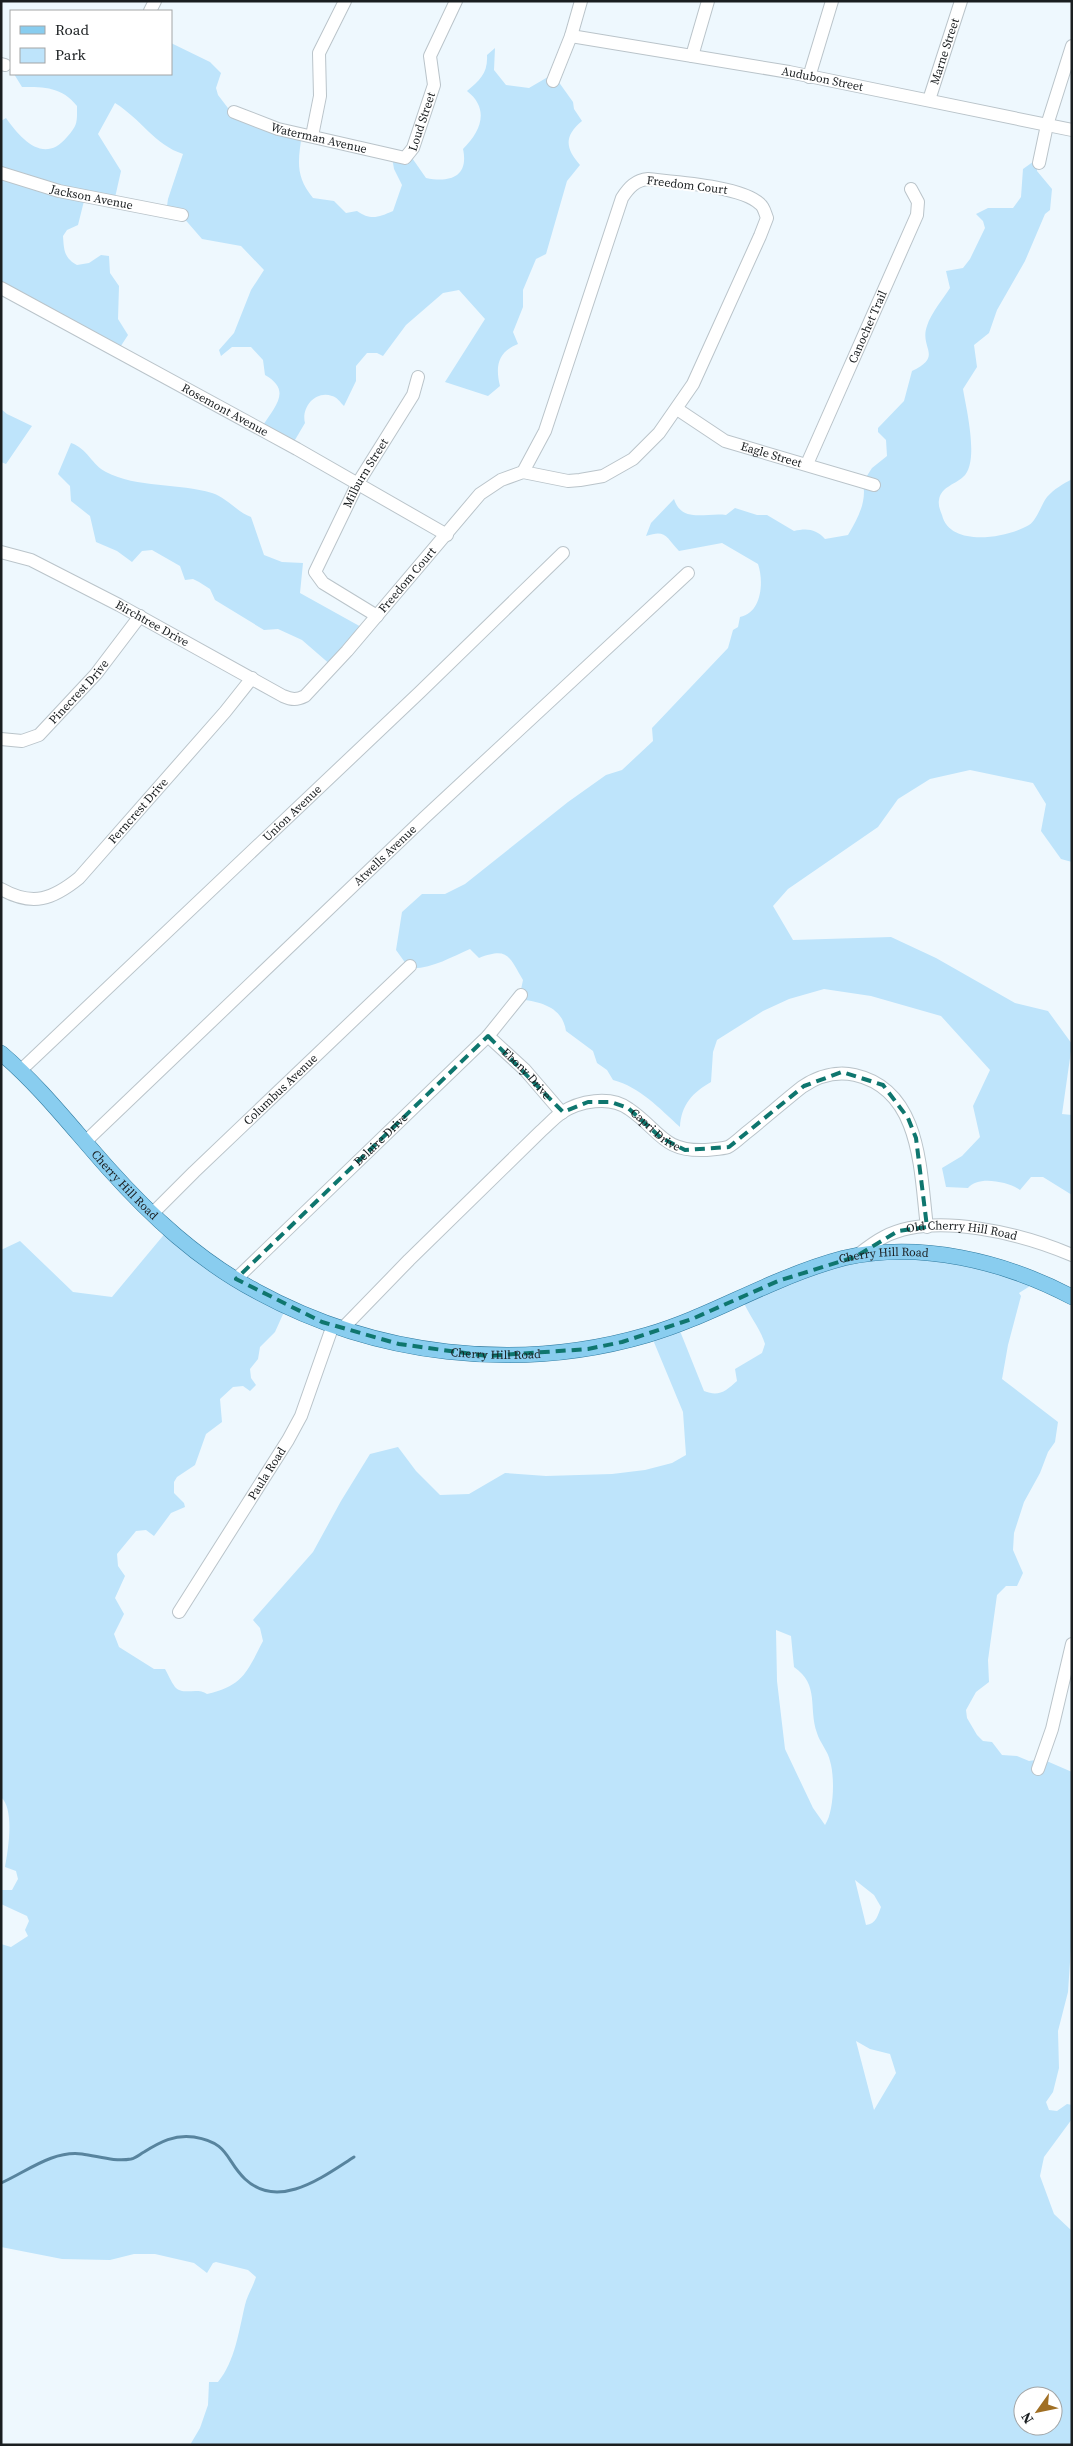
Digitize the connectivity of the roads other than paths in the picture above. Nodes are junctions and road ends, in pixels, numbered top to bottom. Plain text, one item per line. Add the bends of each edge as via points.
1 (345, 1) edge
2 (456, 1) edge
3 (580, 1) edge
4 (708, 1) edge
5 (832, 1) edge
6 (961, 1) edge
7 (571, 36) junction
8 (1072, 46) edge
9 (692, 56) junction
10 (809, 77) junction
11 (553, 81) dead end
12 (929, 100) junction
13 (234, 112) dead end
14 (1047, 125) junction
15 (1072, 130) edge
16 (312, 136) junction
17 (405, 158) joint
18 (1039, 163) dead end
19 (1, 173) edge
20 (912, 189) dead end
21 (182, 215) dead end
22 (1, 288) edge
23 (418, 377) dead end
24 (677, 409) junction
25 (807, 464) junction
26 (523, 472) junction
27 (358, 483) junction
28 (874, 485) dead end
29 (447, 535) junction
30 (1, 552) edge
31 (563, 553) dead end
32 (688, 573) dead end
33 (140, 616) junction
34 (377, 616) junction
35 (252, 678) junction
36 (299, 699) joint
37 (1, 739) edge
38 (1, 888) edge
39 (410, 966) dead end
40 (521, 996) dead end
41 (488, 1036) junction
42 (1, 1053) edge
43 (20, 1071) junction
44 (562, 1113) junction
45 (86, 1142) junction
46 (152, 1214) junction
47 (927, 1227) junction
48 (1072, 1255) edge
49 (855, 1257) junction
50 (236, 1279) junction
51 (1072, 1297) edge
52 (338, 1327) junction
53 (180, 1612) dead end
54 (1072, 1644) edge
55 (1038, 1770) dead end

1 - 16 street via 319,53 320,96
2 - 17 street, Loud Street via 430,56 434,86 413,148
3 - 7 street
4 - 9 street
5 - 10 street
6 - 12 street, Marne Street
7 - 9 street, Audubon Street
7 - 11 street
8 - 14 street
9 - 10 street, Audubon Street
10 - 12 street, Audubon Street
12 - 14 street, Audubon Street
13 - 16 street, Waterman Avenue via 278,129
14 - 15 street, Audubon Street
14 - 18 street
16 - 17 street, Waterman Avenue
19 - 21 street, Jackson Avenue via 59,190
20 - 25 street, Canochet Trail via 918,202 917,215
22 - 27 street, Rosemont Avenue
23 - 27 street, Milburn Street via 413,395
24 - 25 street, Eagle Street via 725,441
24 - 26 street, Freedom Court via 633,459 609,474 568,481
24 - 26 street, Freedom Court via 702,367 767,218 760,204 732,190 648,178 628,188 622,198 546,431
25 - 28 street, Eagle Street
26 - 29 street, Freedom Court via 501,480 480,494
27 - 29 street, Rosemont Avenue
27 - 34 street, Milburn Street via 316,572 323,583
29 - 34 street, Freedom Court
30 - 33 street, Birchtree Drive via 31,560
31 - 43 street, Union Avenue
32 - 45 street, Atwells Avenue via 424,818
33 - 35 street, Birchtree Drive
33 - 37 street, Pinecrest Drive via 96,674 38,735 22,741
34 - 36 street, Freedom Court
35 - 36 street, Birchtree Drive via 291,699
35 - 38 street, Ferncrest Drive via 79,878 63,891 45,899 24,898
39 - 46 street, Columbus Avenue
40 - 41 street, Belaire Drive
41 - 44 street, Ebony Drive
41 - 50 street, Belaire Drive
42 - 43 main road, Cherry Hill Road
43 - 45 main road, Cherry Hill Road
44 - 47 street, Capri Drive via 588,1102 611,1102 628,1108 673,1145 685,1150 708,1150 729,1147 804,1086 820,1077 842,1072 868,1078 883,1085 896,1101 916,1138
44 - 52 street, Capri Drive
45 - 46 main road, Cherry Hill Road
46 - 50 main road, Cherry Hill Road via 198,1254
47 - 48 street, Old Cherry Hill Road via 984,1228 1032,1240
47 - 49 street, Old Cherry Hill Road via 884,1236
49 - 51 main road, Cherry Hill Road via 910,1253 967,1259 1028,1275
49 - 52 main road, Cherry Hill Road via 778,1281 650,1334 588,1349 487,1356 399,1344
50 - 52 main road, Cherry Hill Road via 256,1292
52 - 53 street, Paula Road via 288,1440
54 - 55 street via 1052,1729

